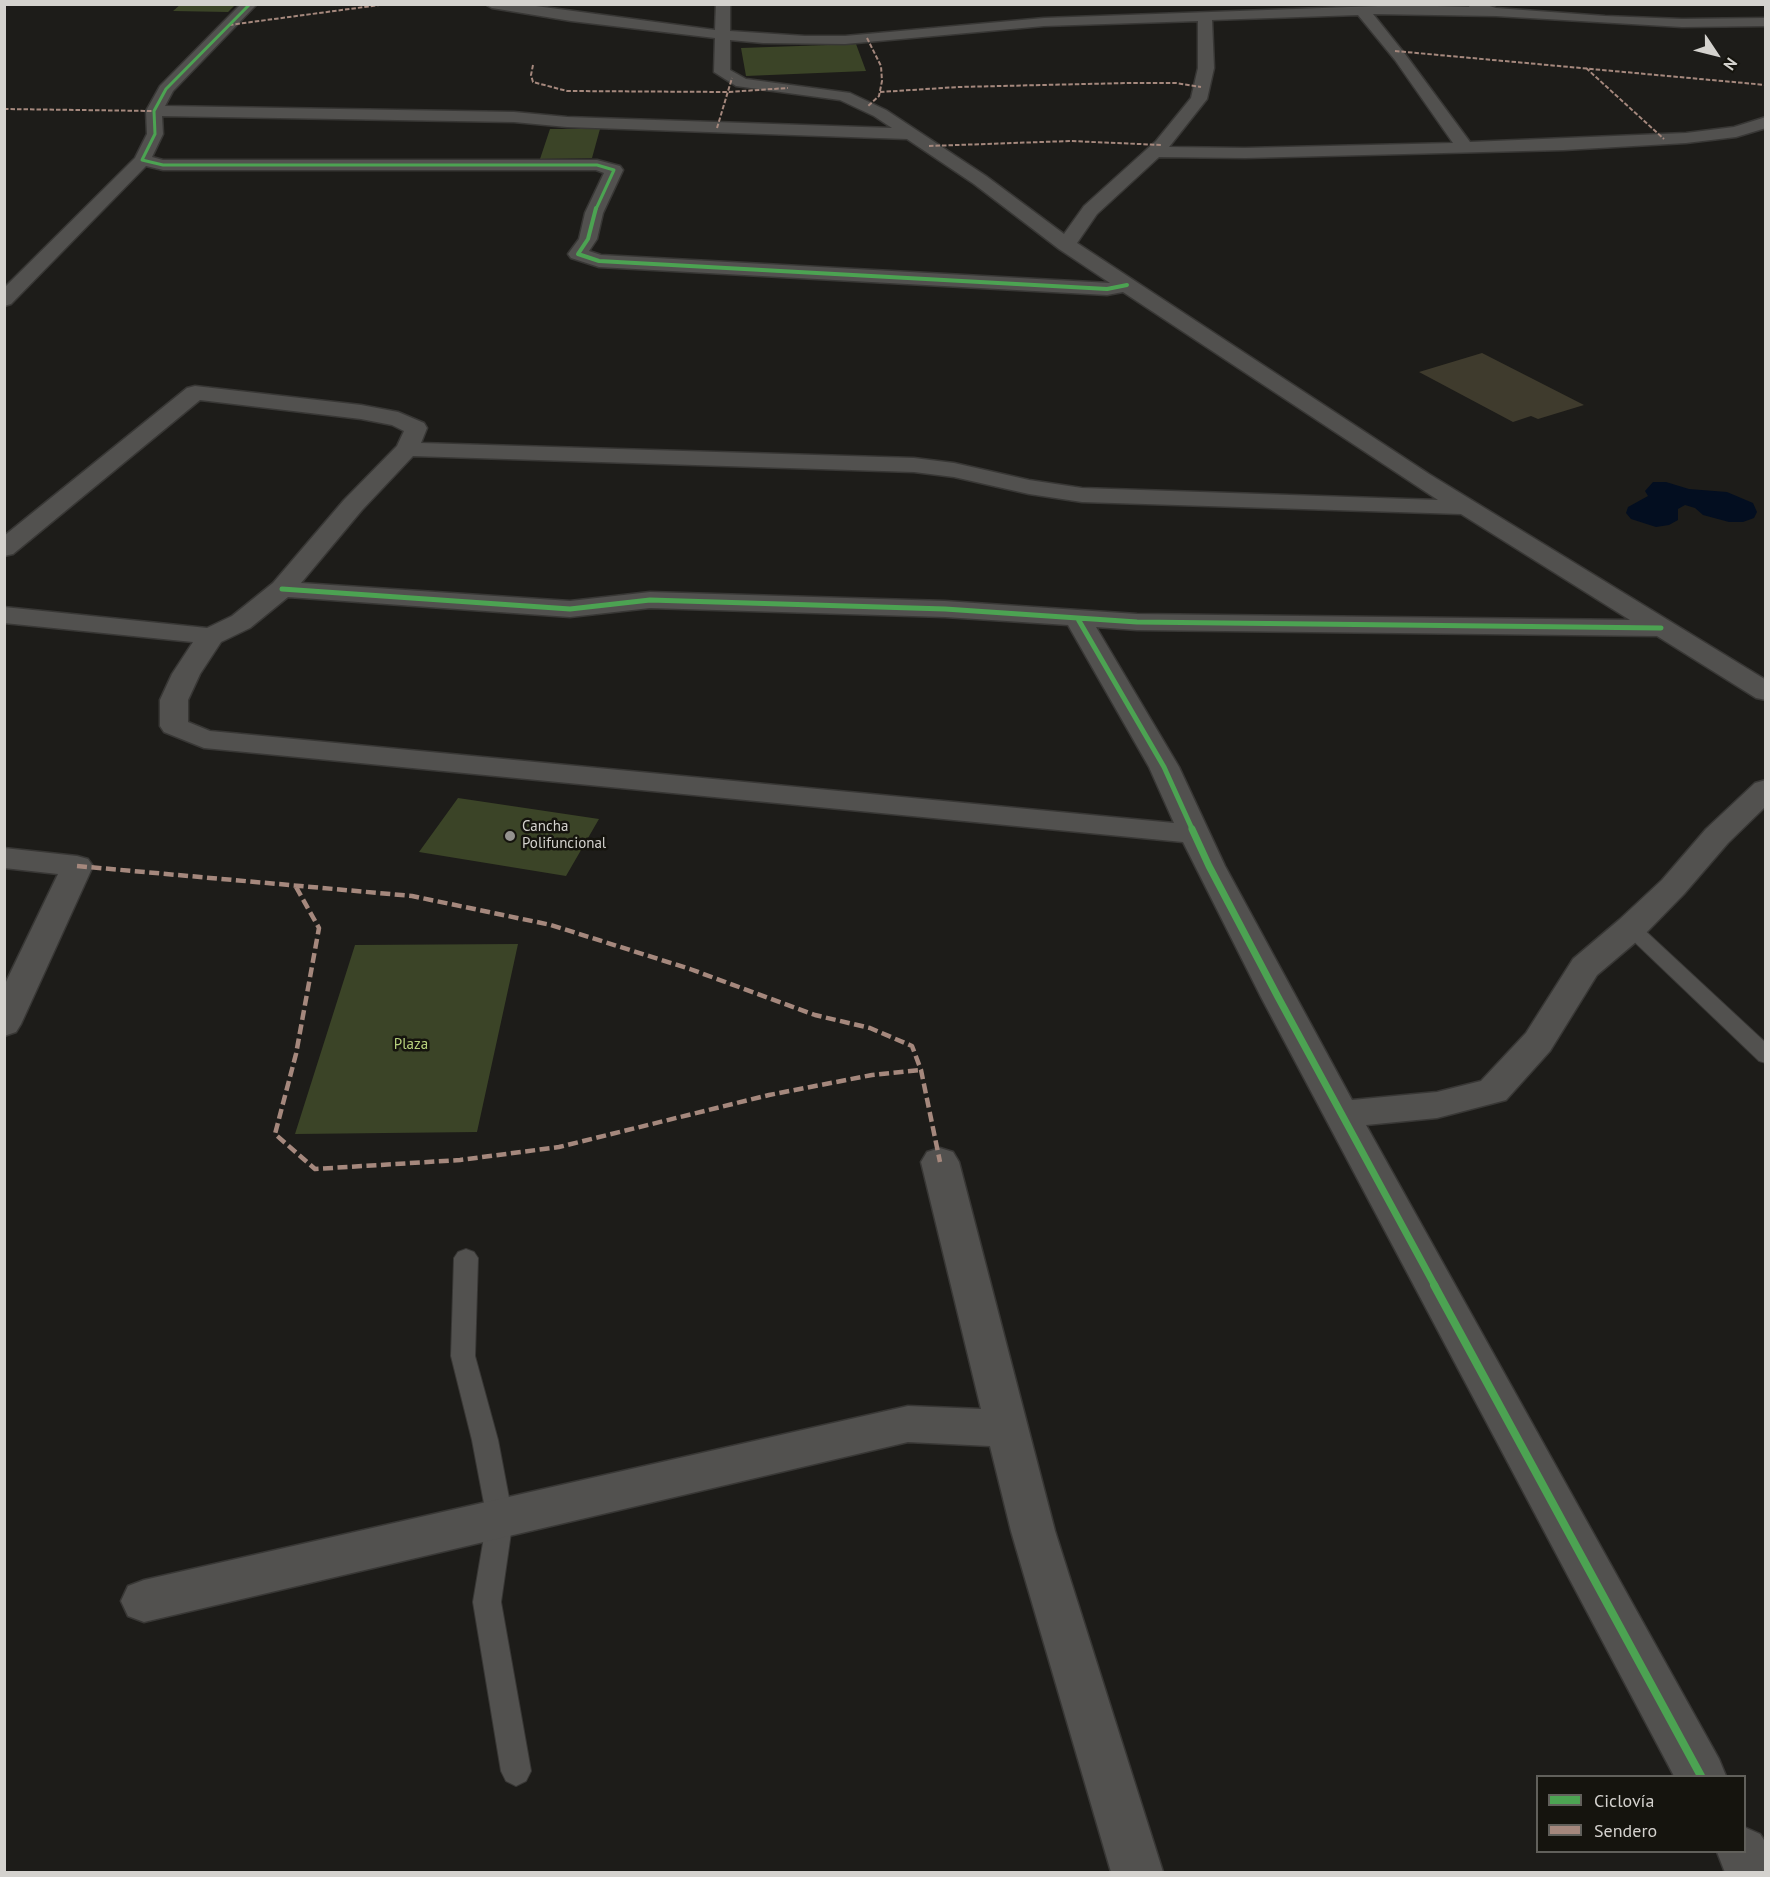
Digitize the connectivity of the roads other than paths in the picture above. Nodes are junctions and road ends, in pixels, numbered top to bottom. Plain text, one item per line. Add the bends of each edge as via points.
1 (250, 4) edge
2 (492, 4) edge
3 (723, 4) edge
4 (1422, 4) edge
5 (1466, 4) edge
6 (1406, 9) junction
7 (1722, 10) dead end
8 (1362, 11) junction
9 (1496, 12) junction
10 (1205, 17) junction
11 (1766, 22) edge
12 (1736, 30) junction
13 (723, 35) junction
14 (154, 111) junction
15 (1766, 122) edge
16 (912, 134) junction
17 (1464, 146) junction
18 (1154, 152) junction
19 (142, 160) junction
20 (1066, 245) junction
21 (1127, 285) junction
22 (4, 300) edge
23 (407, 449) junction
24 (1466, 507) junction
25 (4, 549) edge
26 (282, 590) junction
27 (4, 615) edge
28 (1078, 619) junction
29 (1661, 628) junction
30 (211, 636) junction
31 (1764, 690) edge
32 (1766, 789) edge
33 (1194, 834) junction
34 (4, 858) edge
35 (1631, 928) junction
36 (4, 1024) edge
37 (1766, 1056) edge
38 (1341, 1114) junction
39 (940, 1162) dead end
40 (466, 1258) dead end
41 (1007, 1428) junction
42 (500, 1519) junction
43 (144, 1601) dead end
44 (516, 1771) dead end
45 (1700, 1775) edge
46 (1743, 1853) edge
47 (1137, 1872) edge
48 (1754, 1872) edge

1 - 14 street via 165,89
2 - 13 street
3 - 13 street
4 - 6 street
5 - 9 street
6 - 8 street
6 - 9 street
7 - 12 street
8 - 10 street
8 - 17 street
9 - 12 street
10 - 13 street via 1044,22 845,40
10 - 18 street via 1206,68 1199,99
11 - 12 street
13 - 16 street via 722,72 742,83 844,96 880,112
14 - 16 street via 514,117 646,126
14 - 19 street via 155,134
15 - 17 street via 1736,132 1686,138
16 - 20 street
17 - 18 street
18 - 20 street via 1090,210
19 - 21 street via 174,166 597,165 614,170 594,213 588,239 578,254 598,261 1039,286 1107,289
19 - 22 street
20 - 21 street
21 - 24 street
23 - 24 street via 915,465 1082,495
23 - 25 street via 416,428 398,419 195,393
23 - 26 street
24 - 29 street
26 - 28 street via 570,609 650,600 945,609
26 - 30 street via 241,622
27 - 30 street
28 - 29 street
28 - 33 street via 1164,767
29 - 31 street
30 - 33 street via 174,700 174,726 204,739
32 - 35 street
33 - 38 street
34 - 36 street via 76,866
35 - 37 lane
35 - 38 street via 1585,967 1539,1042 1493,1091 1437,1105
38 - 45 street
39 - 41 street
40 - 42 lane via 463,1356
41 - 42 street via 908,1424
41 - 47 street via 1033,1531
42 - 43 street
42 - 44 lane via 488,1602
46 - 48 street

